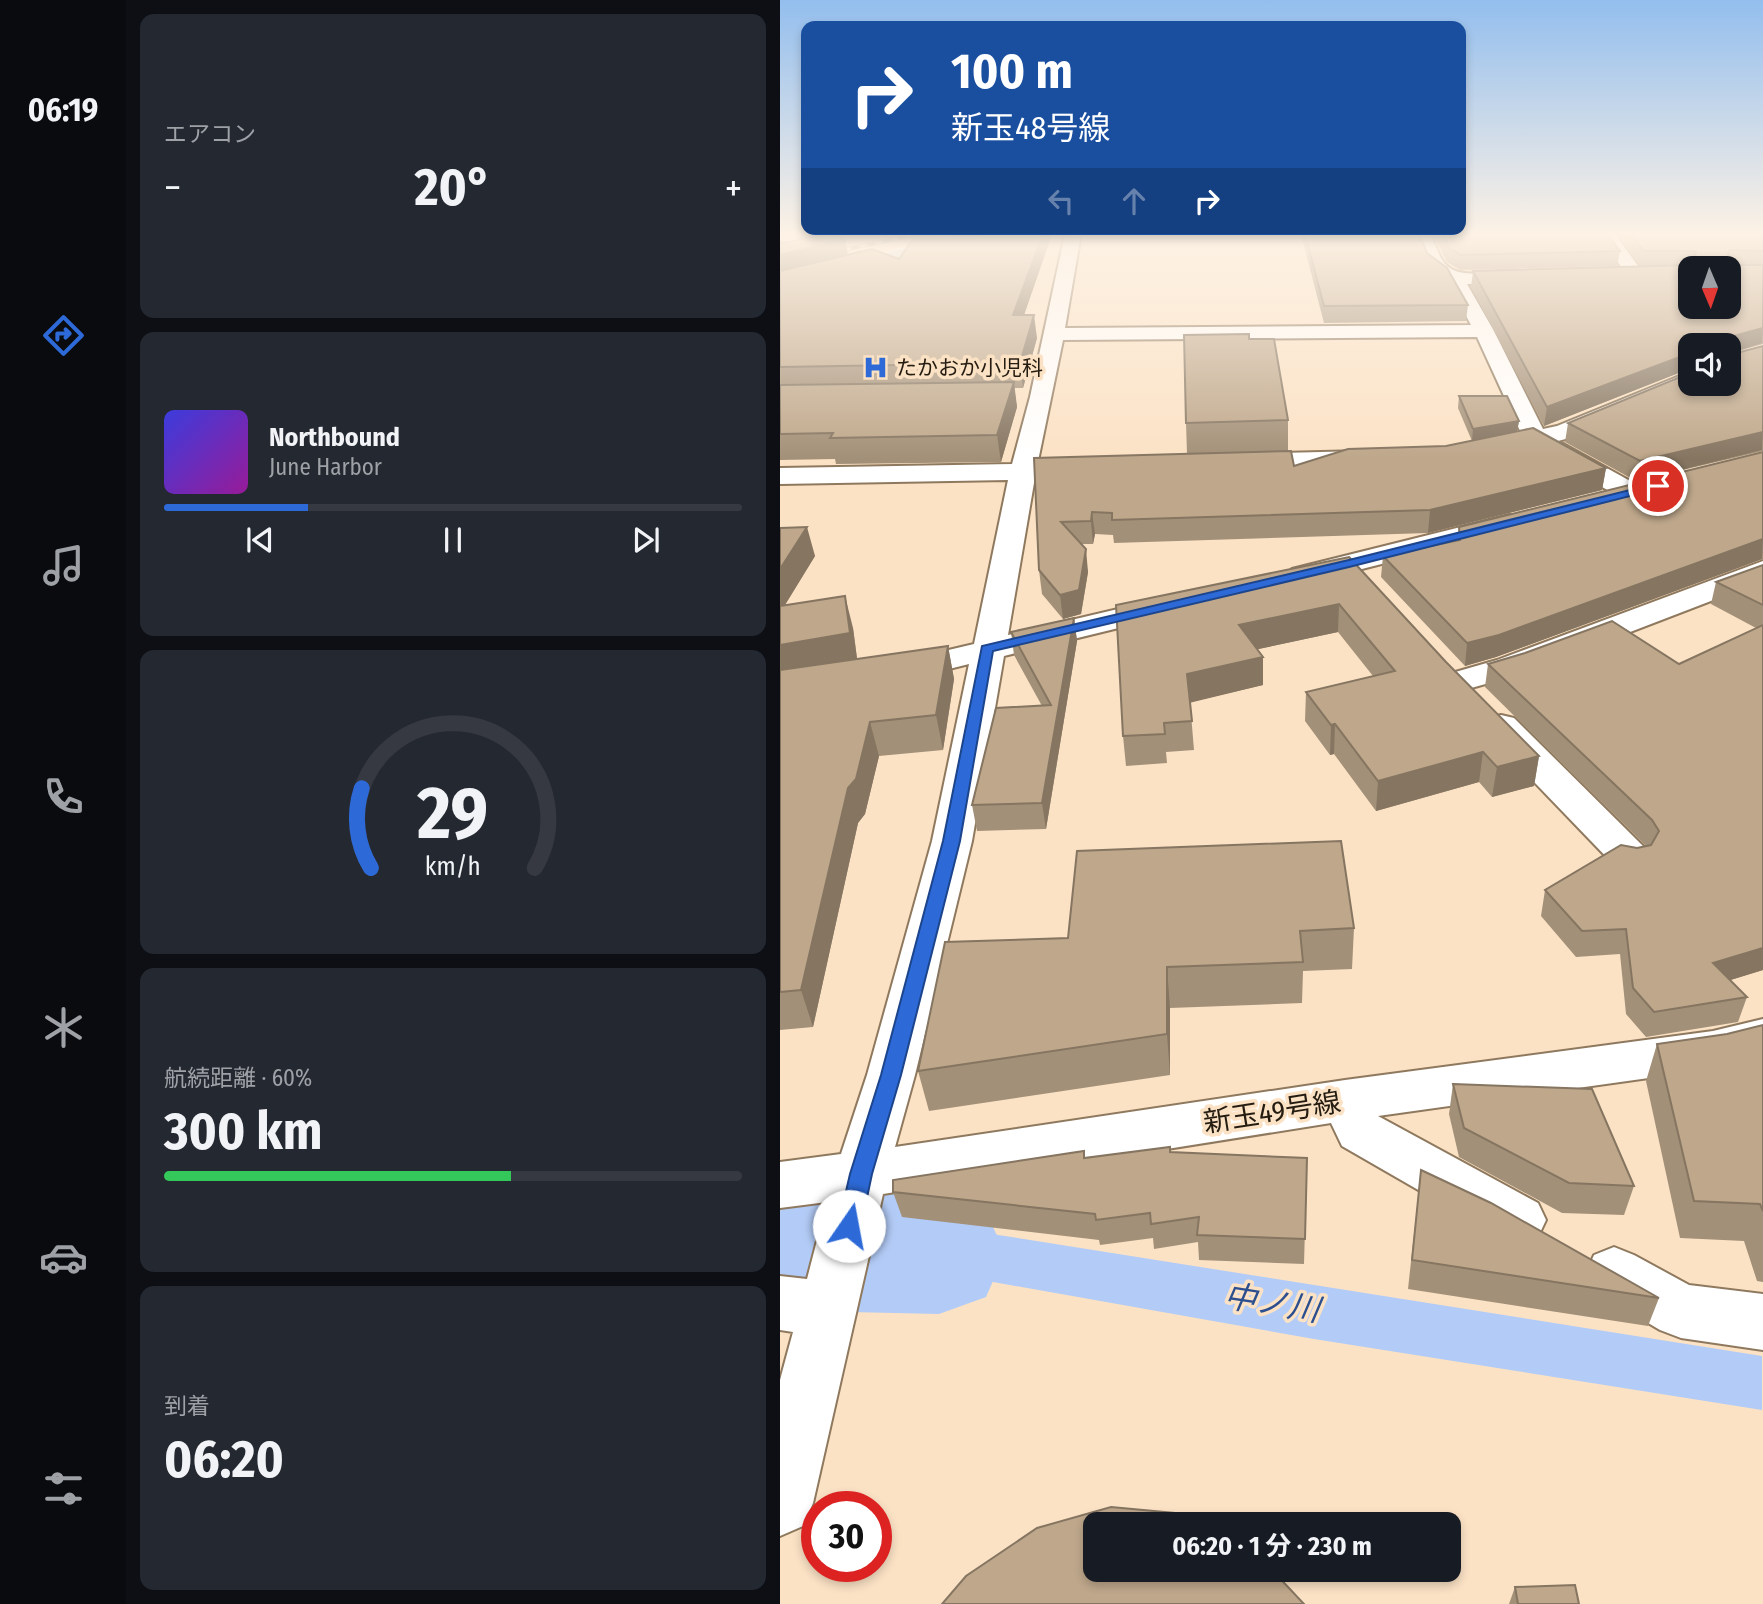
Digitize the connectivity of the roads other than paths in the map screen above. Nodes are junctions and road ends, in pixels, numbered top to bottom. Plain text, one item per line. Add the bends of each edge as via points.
1 (1058, 309) edge
2 (1472, 309) edge
3 (1484, 331) junction
4 (1053, 334) junction
5 (1678, 385) edge
6 (1013, 397) edge
7 (1041, 397) junction
8 (1535, 438) junction
9 (1470, 451) edge
10 (1389, 458) edge
11 (1212, 463) edge
12 (1073, 467) edge
13 (1023, 471) junction
14 (780, 476) edge
15 (1592, 502) edge
16 (1539, 516) edge
17 (1349, 564) junction
18 (1762, 570) edge
19 (1282, 580) edge
20 (1376, 593) edge
21 (1202, 598) edge
22 (987, 649) junction
23 (875, 676) edge
24 (1630, 857) edge
25 (1762, 1037) edge
26 (1345, 1100) junction
27 (861, 1174) junction
28 (780, 1185) edge
29 (824, 1278) edge
30 (1762, 1322) edge
31 (780, 1503) edge

1 - 4 street
2 - 3 street
3 - 4 street
3 - 8 street
4 - 7 street
5 - 8 street via 1563,432
6 - 7 street
7 - 13 street
8 - 9 street
8 - 15 street via 1645,489
10 - 11 street
12 - 13 street
13 - 14 street
13 - 22 street
16 - 17 street
17 - 19 street
17 - 20 street
18 - 24 street via 1509,667 1448,672
21 - 22 street
22 - 23 street
22 - 27 street via 952,841
25 - 26 street, 新玉49号線 via 1713,1050
26 - 27 street, 新玉49号線
26 - 30 street via 1360,1131 1681,1311
27 - 28 street, 新玉49号線
27 - 29 street
29 - 31 street

